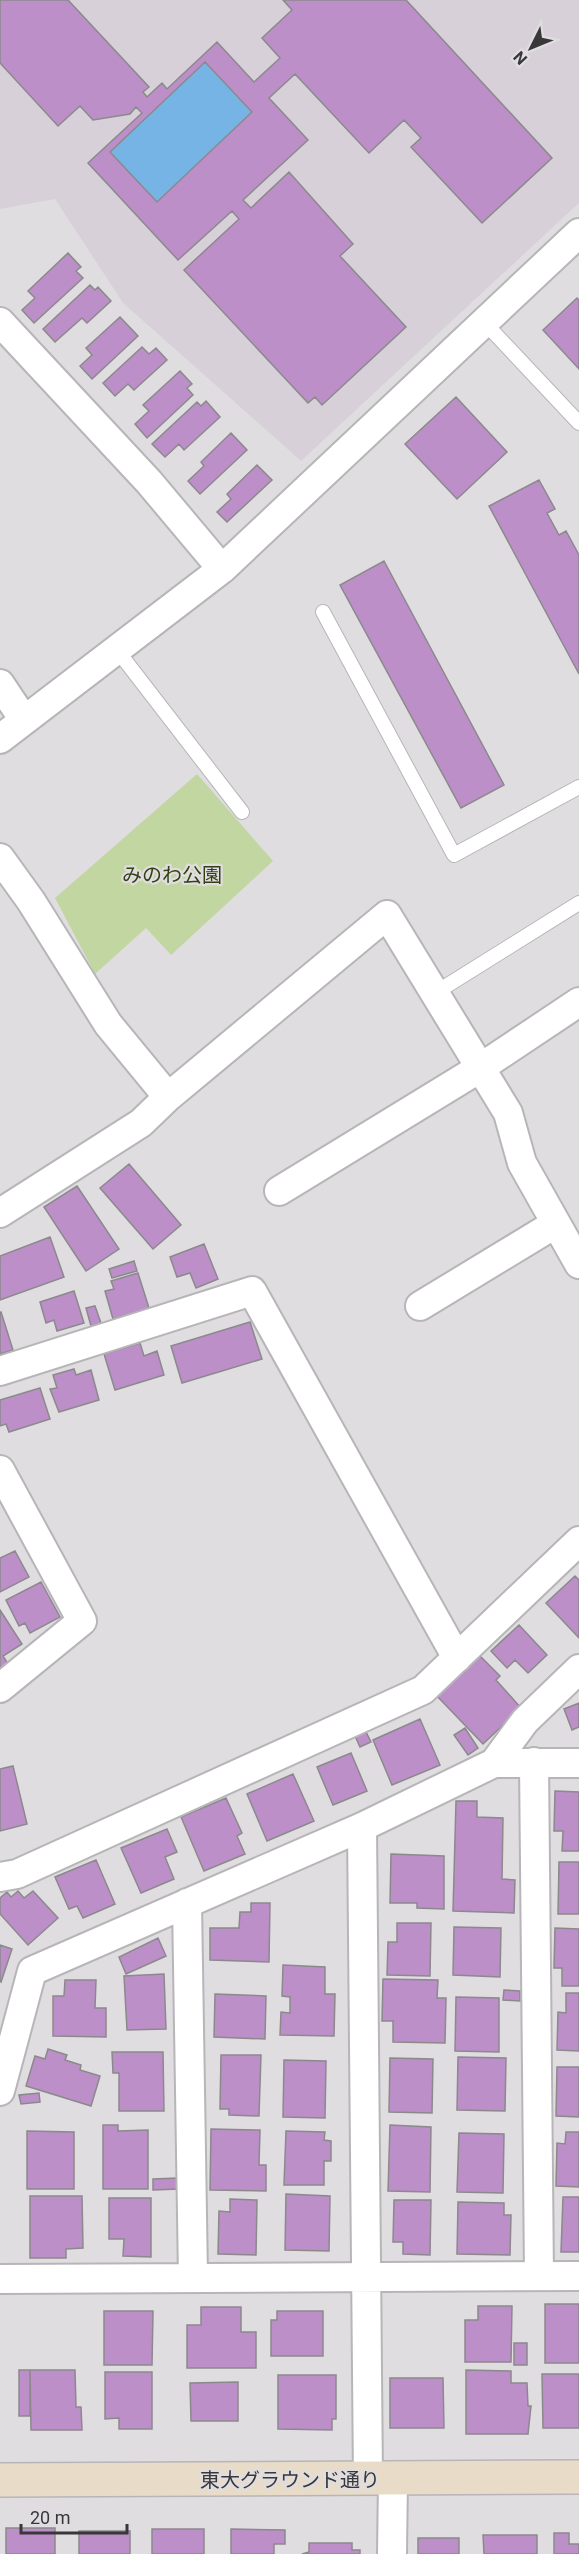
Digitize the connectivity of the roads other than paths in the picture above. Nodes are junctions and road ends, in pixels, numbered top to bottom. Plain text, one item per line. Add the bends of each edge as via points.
1 (579, 233) edge
2 (0, 322) edge
3 (484, 322) junction
4 (579, 423) edge
5 (222, 569) junction
6 (323, 612) dead end
7 (117, 650) junction
8 (0, 684) edge
9 (24, 720) junction
10 (0, 739) edge
11 (579, 787) edge
12 (242, 812) dead end
13 (0, 858) edge
14 (579, 903) edge
15 (435, 993) junction
16 (579, 1002) edge
17 (480, 1068) junction
18 (168, 1097) junction
19 (279, 1191) dead end
20 (0, 1214) edge
21 (555, 1224) junction
22 (579, 1264) edge
23 (420, 1306) dead end
24 (0, 1371) edge
25 (0, 1470) edge
26 (579, 1541) edge
27 (457, 1658) junction
28 (579, 1669) edge
29 (0, 1688) edge
30 (494, 1762) junction
31 (534, 1762) junction
32 (579, 1763) edge
33 (362, 1827) junction
34 (0, 1877) edge
35 (187, 1903) junction
36 (0, 2091) edge
37 (539, 2276) junction
38 (579, 2276) edge
39 (193, 2277) junction
40 (365, 2278) junction
41 (0, 2279) edge
42 (579, 2477) edge
43 (380, 2479) junction
44 (0, 2480) edge
45 (392, 2554) edge

1 - 3 street
2 - 5 street via 149,482
3 - 4 lane
3 - 5 street
5 - 7 street
6 - 11 lane via 454,855
7 - 9 street
7 - 12 lane
8 - 9 street
9 - 10 street
13 - 18 street via 108,1024
14 - 15 lane
15 - 17 street
15 - 18 street via 387,915
16 - 17 street
17 - 19 street
17 - 21 street via 508,1113 522,1163
18 - 20 street via 141,1123
21 - 22 street
21 - 23 street
24 - 27 street via 252,1291
25 - 29 street via 82,1621
26 - 27 street
27 - 34 street via 423,1690 17,1874
28 - 30 street via 525,1721
30 - 31 street
30 - 33 street
31 - 32 street
31 - 37 street
33 - 35 street
33 - 40 street
35 - 36 street via 32,1971
35 - 39 street
37 - 38 street
37 - 40 street
39 - 40 street
39 - 41 street
40 - 43 street
42 - 43 street, 東大グラウンド通り
43 - 44 street, 東大グラウンド通り
43 - 45 street

